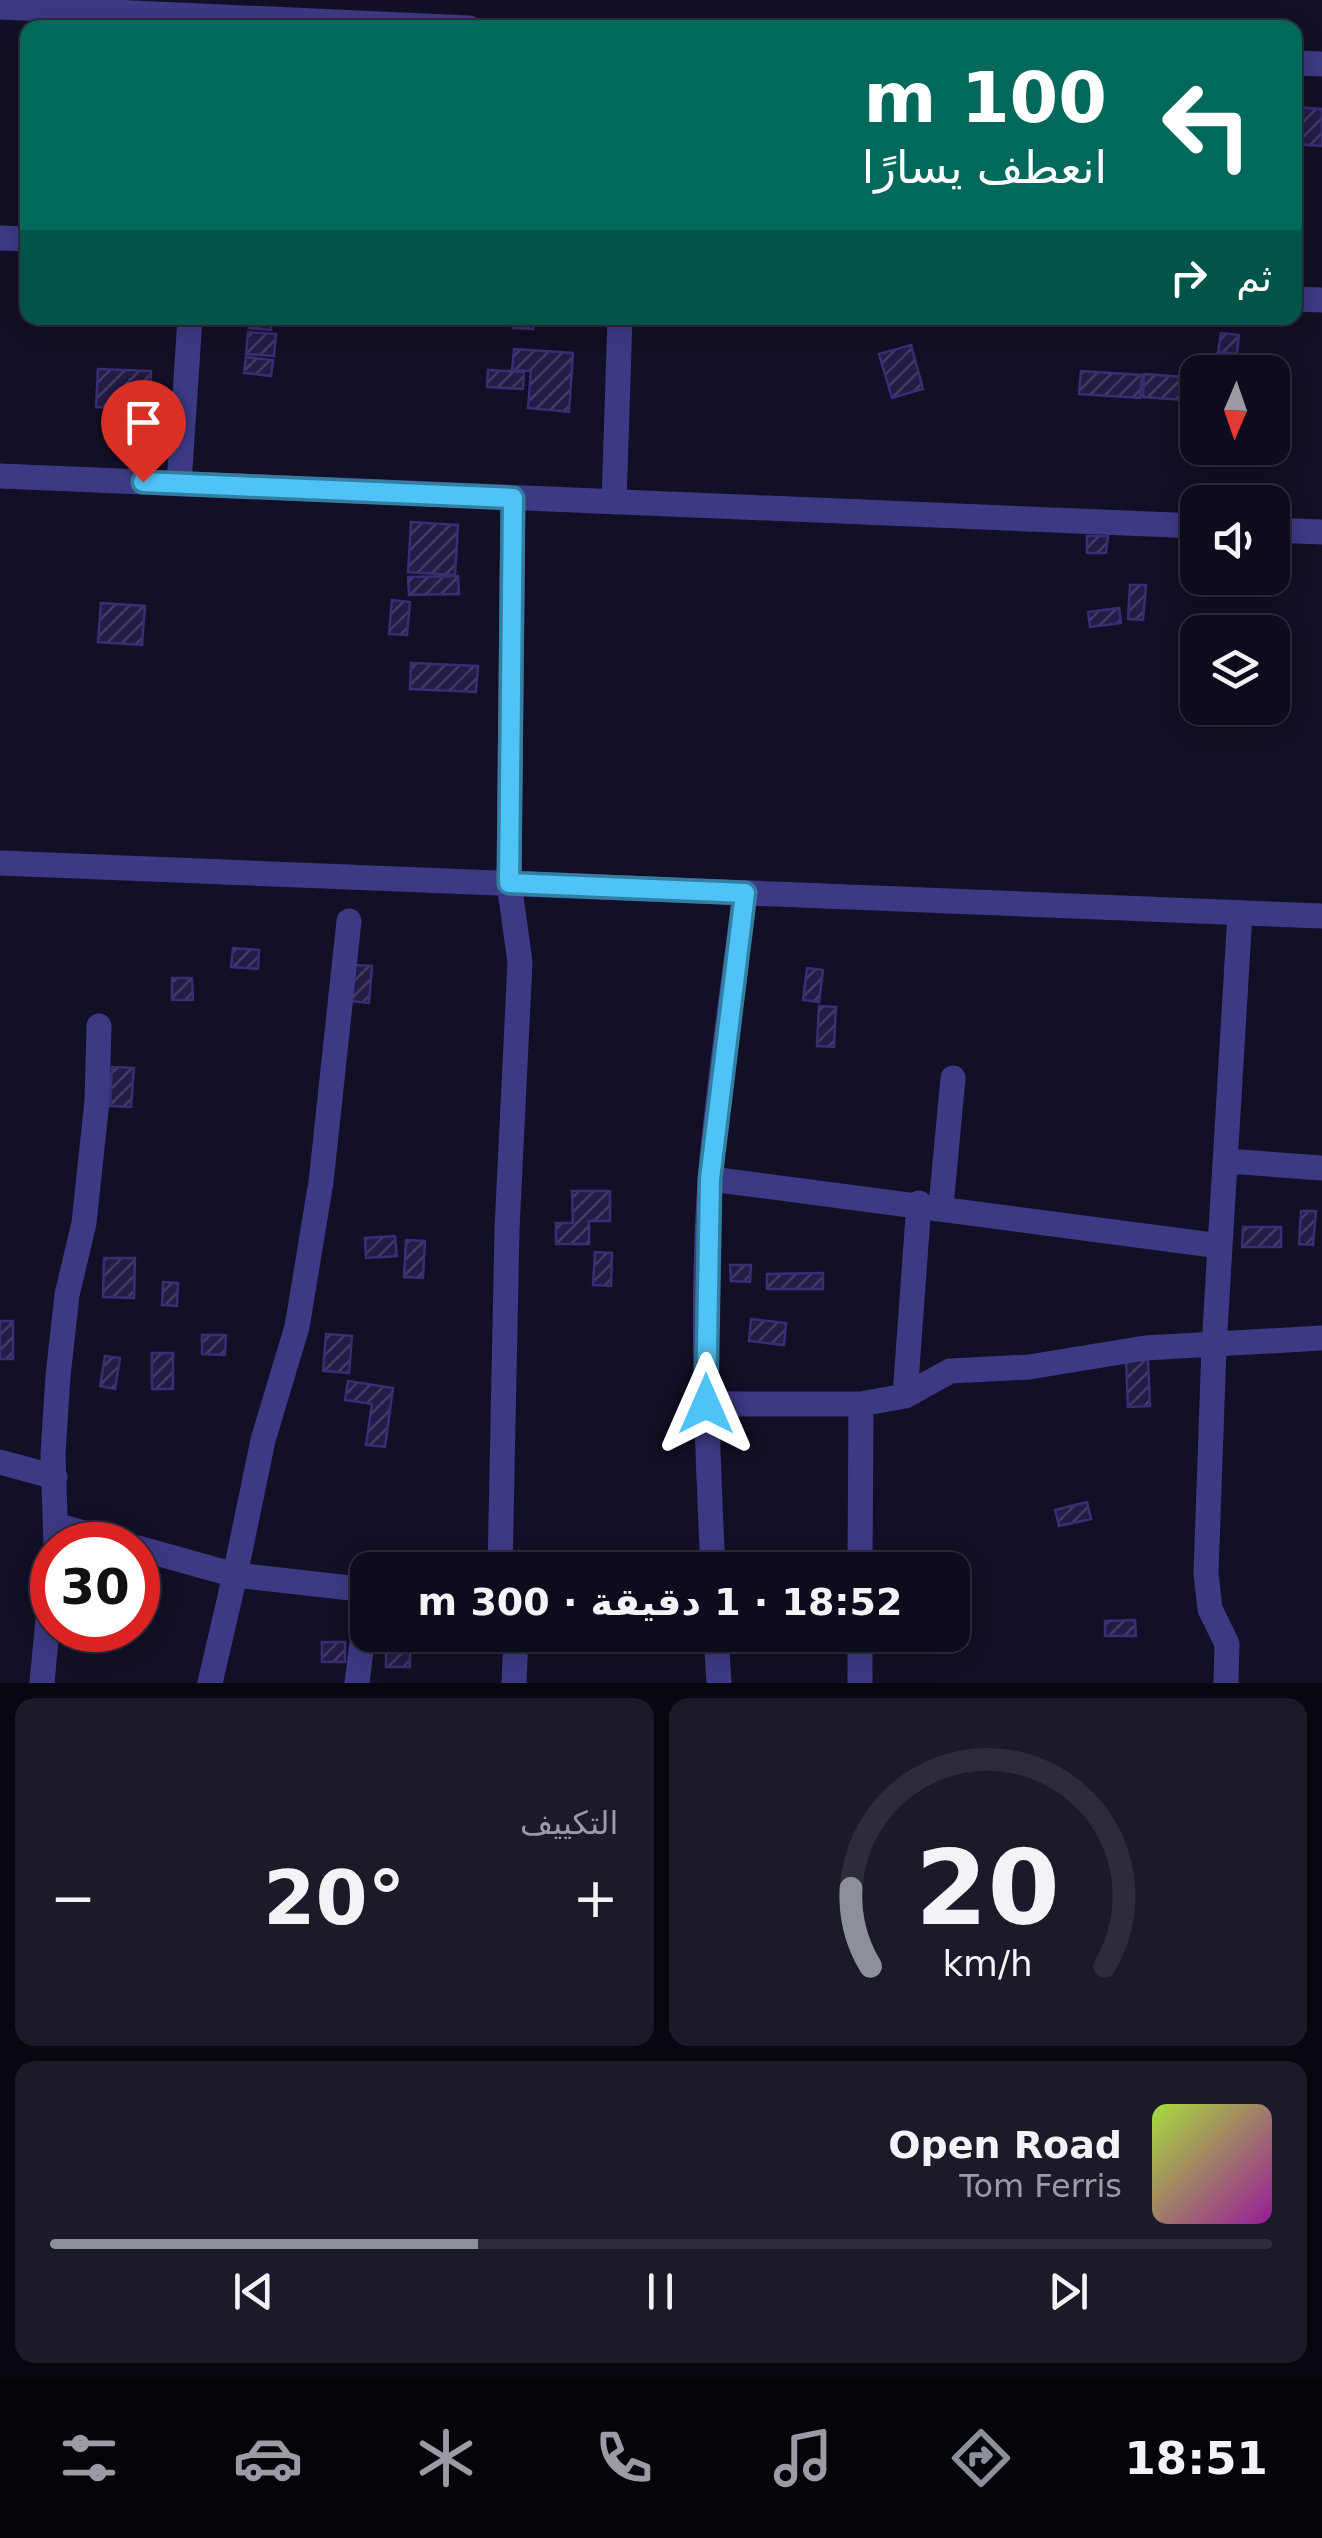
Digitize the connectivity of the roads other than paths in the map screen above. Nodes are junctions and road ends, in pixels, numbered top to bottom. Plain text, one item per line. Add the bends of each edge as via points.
1 (0, 7) edge
2 (290, 20) edge
3 (190, 325) edge
4 (620, 325) edge
5 (0, 476) edge
6 (179, 484) junction
7 (513, 498) junction
8 (614, 502) junction
9 (1180, 525) edge
10 (1290, 531) edge
11 (1322, 532) edge
12 (0, 863) edge
13 (509, 883) junction
14 (745, 893) junction
15 (1240, 912) junction
16 (1322, 916) edge
17 (349, 922) dead end
18 (99, 1026) dead end
19 (953, 1078) dead end
20 (1227, 1161) junction
21 (1322, 1168) edge
22 (710, 1179) junction
23 (930, 1205) junction
24 (1220, 1246) junction
25 (1322, 1338) edge
26 (1214, 1346) junction
27 (904, 1396) junction
28 (706, 1404) junction
29 (861, 1404) junction
30 (0, 1462) edge
31 (54, 1478) junction
32 (57, 1522) edge
33 (500, 1552) edge
34 (712, 1552) edge
35 (860, 1552) edge
36 (160, 1554) edge
37 (235, 1575) junction
38 (350, 1590) edge
39 (45, 1652) edge
40 (361, 1652) edge
41 (515, 1652) edge
42 (717, 1652) edge
43 (860, 1652) edge
44 (42, 1683) edge
45 (210, 1683) edge
46 (357, 1683) edge
47 (514, 1683) edge
48 (719, 1683) edge
49 (860, 1683) edge
50 (1226, 1683) edge

1 - 2 street
3 - 6 street
4 - 8 street
5 - 6 street
6 - 7 street
7 - 8 street
7 - 13 street
8 - 9 street
10 - 11 street
12 - 13 street
13 - 14 street
13 - 33 street via 520,962
14 - 15 street
14 - 22 street
15 - 16 street
15 - 20 street
17 - 37 street via 321,1182 297,1327 263,1440
18 - 31 street via 84,1223 58,1376
19 - 23 street
20 - 21 street
20 - 24 street
22 - 23 street
22 - 28 street
23 - 24 street
23 - 27 street
24 - 26 street
25 - 26 street
26 - 27 street via 950,1371
26 - 50 street via 1206,1572 1210,1609 1227,1644
27 - 29 street
28 - 29 street
28 - 34 street
29 - 35 street
30 - 31 street
31 - 32 street
36 - 37 street
37 - 38 street
37 - 45 street
39 - 44 street
40 - 46 street
41 - 47 street
42 - 48 street
43 - 49 street

